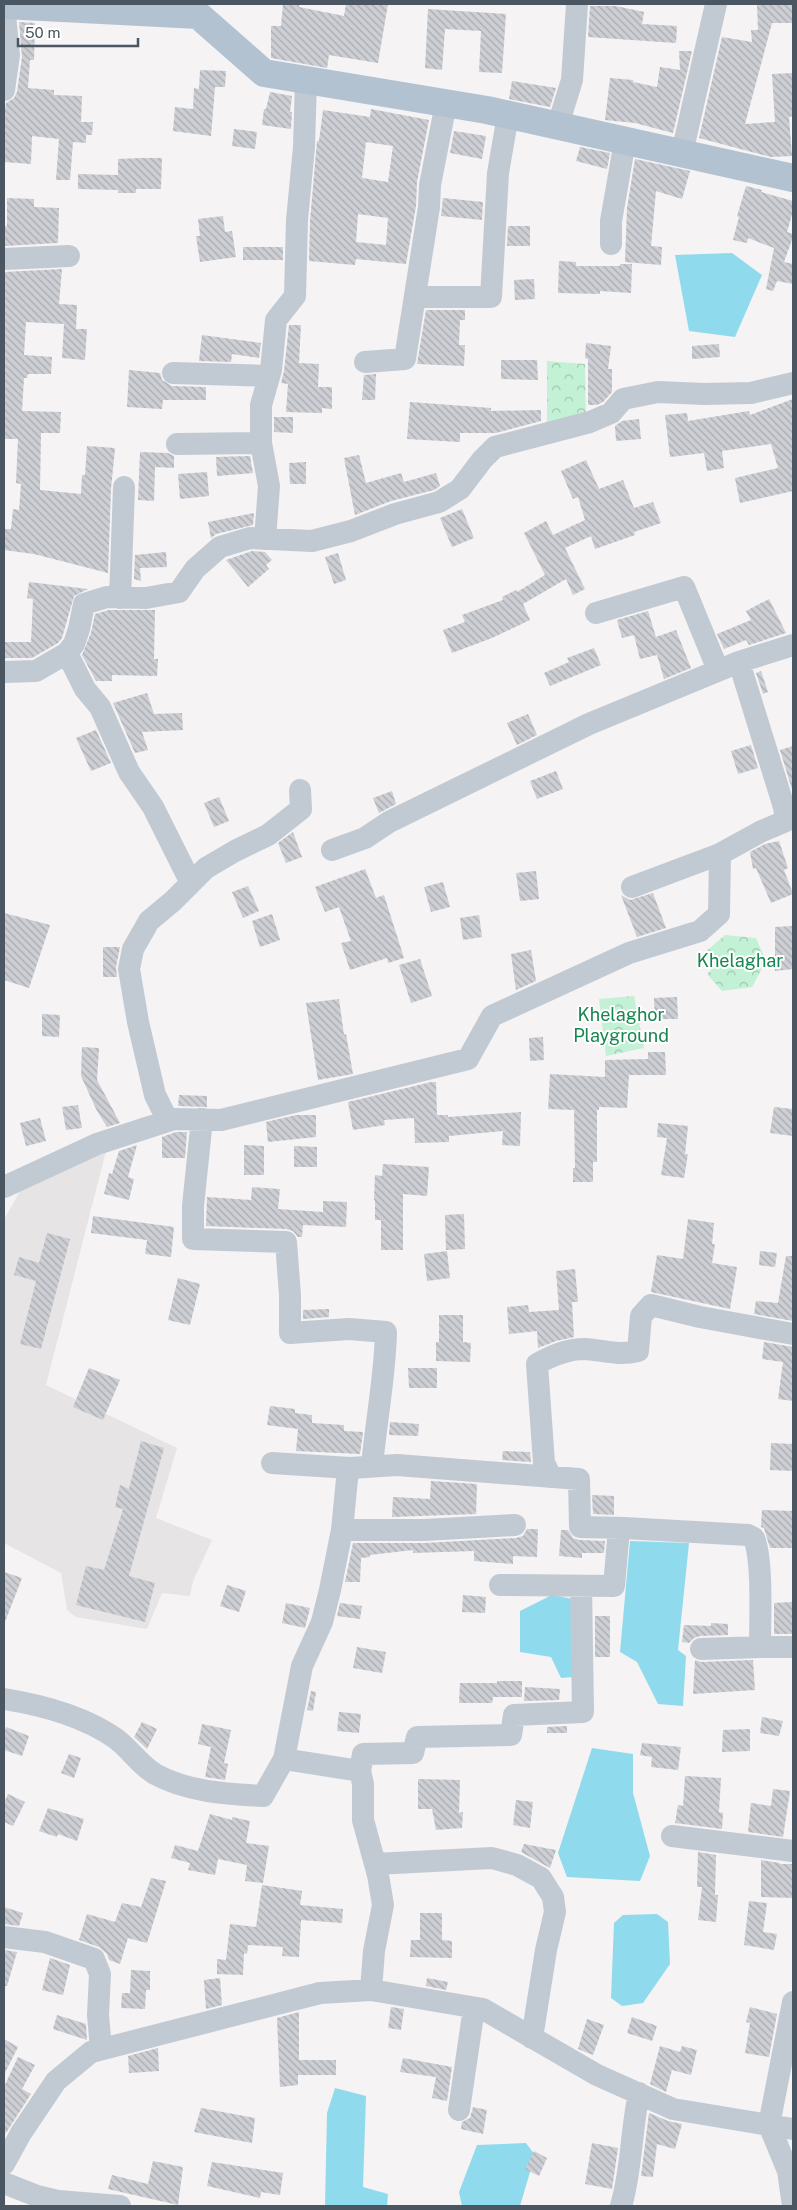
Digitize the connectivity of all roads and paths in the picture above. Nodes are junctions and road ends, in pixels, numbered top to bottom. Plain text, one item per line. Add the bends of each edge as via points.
1 (577, 4) edge
2 (716, 4) edge
3 (4, 5) edge
4 (153, 8) edge
5 (306, 80) junction
6 (4, 90) edge
7 (446, 103) junction
8 (508, 114) junction
9 (558, 126) junction
10 (625, 141) junction
11 (682, 154) junction
12 (793, 178) edge
13 (611, 244) dead end
14 (69, 256) dead end
15 (4, 259) edge
16 (415, 297) junction
17 (365, 362) dead end
18 (173, 373) dead end
19 (269, 376) junction
20 (793, 383) edge
21 (261, 443) junction
22 (177, 444) dead end
23 (124, 487) dead end
24 (265, 539) junction
25 (120, 598) junction
26 (596, 613) dead end
27 (793, 645) edge
28 (67, 653) junction
29 (739, 662) junction
30 (718, 670) junction
31 (4, 672) edge
32 (300, 790) dead end
33 (789, 819) edge
34 (332, 850) dead end
35 (720, 854) junction
36 (191, 883) junction
37 (632, 887) dead end
38 (202, 1119) junction
39 (168, 1121) junction
40 (4, 1188) edge
41 (793, 1334) edge
42 (272, 1463) dead end
43 (361, 1467) junction
44 (551, 1477) junction
45 (515, 1526) dead end
46 (619, 1528) junction
47 (342, 1530) junction
48 (500, 1585) dead end
49 (581, 1586) junction
50 (760, 1647) junction
51 (793, 1647) edge
52 (701, 1649) dead end
53 (4, 1699) edge
54 (284, 1759) junction
55 (360, 1771) junction
56 (672, 1836) dead end
57 (793, 1851) edge
58 (375, 1864) junction
59 (4, 1937) edge
60 (371, 1990) junction
61 (793, 2002) edge
62 (474, 2008) junction
63 (532, 2038) junction
64 (101, 2049) junction
65 (639, 2092) junction
66 (459, 2110) dead end
67 (769, 2125) junction
68 (793, 2129) edge
69 (6, 2155) edge
70 (4, 2183) edge
71 (120, 2206) edge
72 (621, 2206) edge
73 (793, 2206) edge

1 - 9 street via 572,80
2 - 11 street
3 - 4 main road
3 - 6 street via 9,55
4 - 5 main road via 198,15 264,73
5 - 7 main road
5 - 19 street via 295,296 276,320
7 - 8 main road
7 - 16 street via 430,186
8 - 9 main road
8 - 16 street via 498,174 491,297
9 - 10 main road
10 - 11 main road
10 - 13 street via 611,221
11 - 12 main road
14 - 15 street
16 - 17 street via 405,359
18 - 19 street
19 - 21 street via 261,405
20 - 24 street via 751,393 658,392 623,399 611,413 590,422 495,447 460,489 440,502 312,541
21 - 22 street
21 - 24 street via 269,486
23 - 25 street
24 - 25 street via 250,538 220,547 195,569 178,592 146,598
25 - 28 street via 108,597 84,604 80,629
26 - 30 street via 684,587
27 - 29 street
28 - 31 street via 36,672
28 - 36 street via 85,688 100,707 129,772 153,807
29 - 30 street
29 - 33 street
30 - 34 street via 588,724 390,822 365,838
32 - 36 street via 301,809 268,835 206,868
33 - 35 street
35 - 37 street
35 - 38 street via 720,914 700,931 629,953 492,1016 468,1059 221,1120
36 - 39 street via 149,920 133,949 129,969 148,1069 155,1095
38 - 39 street
38 - 43 street via 193,1239 286,1242 290,1333 386,1332 386,1368
39 - 40 street via 97,1144
41 - 44 street via 651,1305 641,1316 638,1351 623,1354 583,1349 555,1354 536,1364 544,1463
42 - 43 street
43 - 44 street via 442,1467
43 - 47 street via 347,1478
44 - 46 street via 579,1478 580,1527
45 - 47 street
46 - 49 street via 614,1586
46 - 50 street via 748,1535 754,1538 758,1561
47 - 54 street via 322,1622 302,1666
48 - 49 street
49 - 55 street via 583,1712 514,1715 510,1735 417,1737 413,1753 363,1754
50 - 51 street
50 - 52 street
53 - 54 street via 54,1710 97,1727 117,1739 154,1773 184,1786 263,1796
54 - 55 street
55 - 58 street via 364,1820
56 - 57 street
58 - 60 street via 383,1905
58 - 63 street via 492,1858 517,1865 541,1878 553,1897 555,1912
59 - 64 street via 45,1942 94,1959 100,1974 98,2015
60 - 62 street
60 - 64 street via 320,1993
61 - 67 street
62 - 63 street via 482,2009
62 - 66 street
63 - 65 street via 597,2076
64 - 69 street via 91,2052 56,2080
65 - 67 street via 673,2108
65 - 72 street
67 - 68 street
67 - 73 street via 788,2171
70 - 71 street via 58,2201

